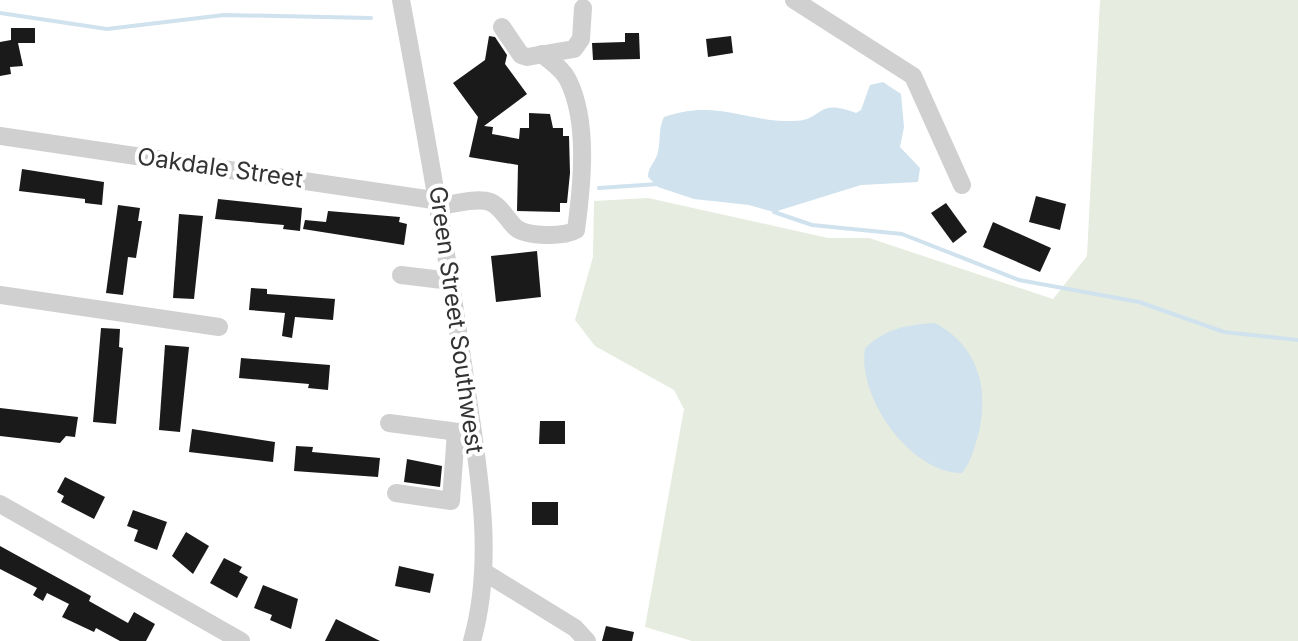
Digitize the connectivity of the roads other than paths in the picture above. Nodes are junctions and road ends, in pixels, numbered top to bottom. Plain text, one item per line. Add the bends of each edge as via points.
1 (401, 0) edge
2 (794, 0) edge
3 (583, 8) dead end
4 (502, 27) dead end
5 (542, 54) junction
6 (0, 136) edge
7 (962, 185) dead end
8 (440, 204) junction
9 (401, 275) dead end
10 (451, 281) junction
11 (0, 295) edge
12 (219, 327) dead end
13 (389, 423) dead end
14 (464, 433) junction
15 (396, 493) dead end
16 (0, 504) edge
17 (484, 572) junction
18 (241, 641) edge
19 (472, 641) edge
20 (587, 641) edge

1 - 8 street, Green Street Southwest
2 - 7 street via 913,76
3 - 5 street via 578,46
4 - 5 street via 521,55
5 - 8 street, Oakdale Street via 570,82 579,120 576,230 518,230 486,200
6 - 8 street, Oakdale Street
8 - 10 street, Green Street Southwest
9 - 10 street
10 - 14 street, Green Street Southwest
11 - 12 street
13 - 14 street
14 - 15 street via 451,501
14 - 17 street, Green Street Southwest via 482,510
16 - 18 street
17 - 19 street, Green Street Southwest
17 - 20 street via 575,628

